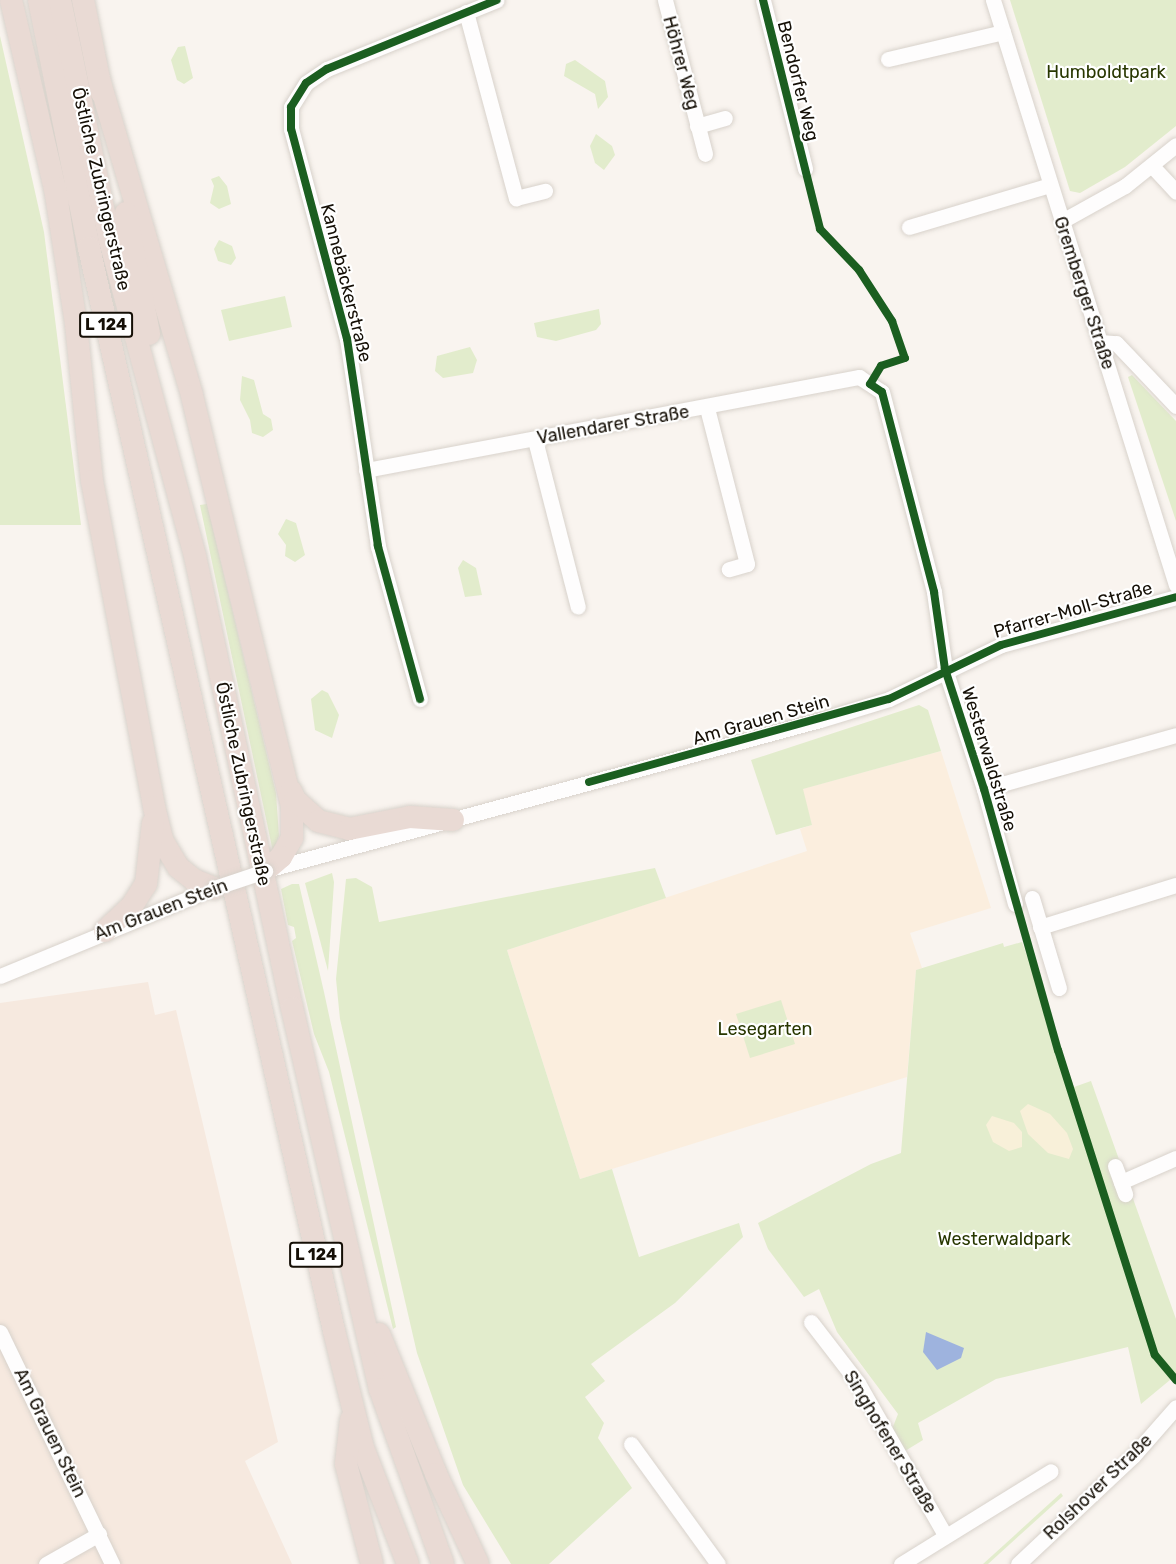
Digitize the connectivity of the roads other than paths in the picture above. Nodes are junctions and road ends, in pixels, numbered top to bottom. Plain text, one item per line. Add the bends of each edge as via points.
1 (11, 0) edge
2 (39, 0) edge
3 (60, 0) edge
4 (83, 0) edge
5 (497, 0) edge
6 (665, 0) edge
7 (762, 0) edge
8 (993, 0) edge
9 (466, 12) junction
10 (1003, 32) junction
11 (888, 59) dead end
12 (99, 79) junction
13 (725, 118) dead end
14 (697, 126) junction
15 (1176, 145) edge
16 (705, 154) dead end
17 (1153, 167) junction
18 (805, 169) dead end
19 (1050, 184) junction
20 (55, 188) junction
21 (545, 191) dead end
22 (1176, 192) edge
23 (1062, 221) junction
24 (909, 227) dead end
25 (1100, 342) junction
26 (860, 377) joint
27 (1176, 406) edge
28 (707, 408) junction
29 (535, 440) junction
30 (366, 470) junction
31 (195, 556) junction
32 (729, 569) dead end
33 (1176, 585) edge
34 (1176, 597) edge
35 (578, 607) dead end
36 (179, 649) junction
37 (945, 669) junction
38 (420, 699) dead end
39 (1176, 735) edge
40 (285, 775) junction
41 (984, 789) junction
42 (154, 807) junction
43 (453, 820) junction
44 (265, 870) junction
45 (1176, 885) edge
46 (214, 888) junction
47 (1032, 898) dead end
48 (1015, 904) dead end
49 (1041, 927) junction
50 (105, 931) junction
51 (0, 976) edge
52 (1059, 988) dead end
53 (1176, 1158) edge
54 (1115, 1166) dead end
55 (358, 1284) junction
56 (811, 1322) dead end
57 (0, 1332) edge
58 (353, 1407) junction
59 (1176, 1407) edge
60 (631, 1444) dead end
61 (1051, 1471) dead end
62 (99, 1533) junction
63 (945, 1535) junction
64 (908, 1562) edge
65 (46, 1564) edge
66 (112, 1564) edge
67 (372, 1564) edge
68 (408, 1564) edge
69 (443, 1564) edge
70 (478, 1564) edge
71 (718, 1564) edge
72 (1018, 1564) edge

1 - 20 highway
2 - 36 highway, Östliche Zubringerstraße / L 124 via 89,248
3 - 31 highway, Östliche Zubringerstraße / L 124 via 110,241
4 - 12 highway
5 - 9 street, Kannebäckerstraße
6 - 14 street, Höhrer Weg
7 - 18 street, Bendorfer Weg
8 - 10 street, Gremberger Straße
9 - 21 street via 516,198
9 - 30 street, Kannebäckerstraße via 327,69 306,83 291,107 291,129 347,339
10 - 11 street
10 - 19 street, Gremberger Straße
12 - 31 highway, L 124
12 - 40 highway via 192,396
13 - 14 street, Höhrer Weg
14 - 16 street, Höhrer Weg
15 - 17 street
17 - 22 street
17 - 23 street
19 - 23 street, Gremberger Straße
19 - 24 street
20 - 36 highway via 148,561
20 - 42 highway via 76,324 92,481
23 - 25 street, Gremberger Straße
25 - 27 street via 1116,343
25 - 33 street, Gremberger Straße
26 - 28 street, Vallendarer Straße
26 - 37 street, Westerwaldstraße via 882,392 934,592
28 - 29 street, Vallendarer Straße
28 - 32 street via 747,564
29 - 30 street, Vallendarer Straße
29 - 35 street
30 - 38 street, Kannebäckerstraße via 378,546
31 - 55 highway, Östliche Zubringerstraße / L 124 via 289,997
34 - 37 street, Pfarrer-Moll-Straße via 1001,645
36 - 58 highway, Östliche Zubringerstraße / L 124
37 - 41 street, Westerwaldstraße
37 - 43 street, Am Grauen Stein via 889,699
39 - 41 street
40 - 43 highway via 295,800 318,821 349,829 410,818
40 - 44 highway via 295,820 292,838 281,857
41 - 48 street, Westerwaldstraße
42 - 46 highway via 162,840 178,867 194,880
42 - 50 highway via 146,884 132,906
43 - 44 street, Am Grauen Stein
44 - 46 street, Am Grauen Stein, bridge
45 - 49 street
46 - 50 street, Am Grauen Stein
47 - 49 street
49 - 52 street
50 - 51 street, Am Grauen Stein
53 - 54 street via 1123,1188
55 - 69 highway, Östliche Zubringerstraße / L 124 via 380,1389
55 - 70 highway via 436,1474
56 - 63 street, Singhofener Straße via 858,1383
57 - 62 street, Am Grauen Stein
58 - 67 highway via 346,1464
58 - 68 highway, Östliche Zubringerstraße / L 124 via 363,1448
59 - 72 street, Rolshover Straße via 1127,1463
60 - 71 street
61 - 63 street
62 - 65 street
62 - 66 street, Am Grauen Stein
63 - 64 street

